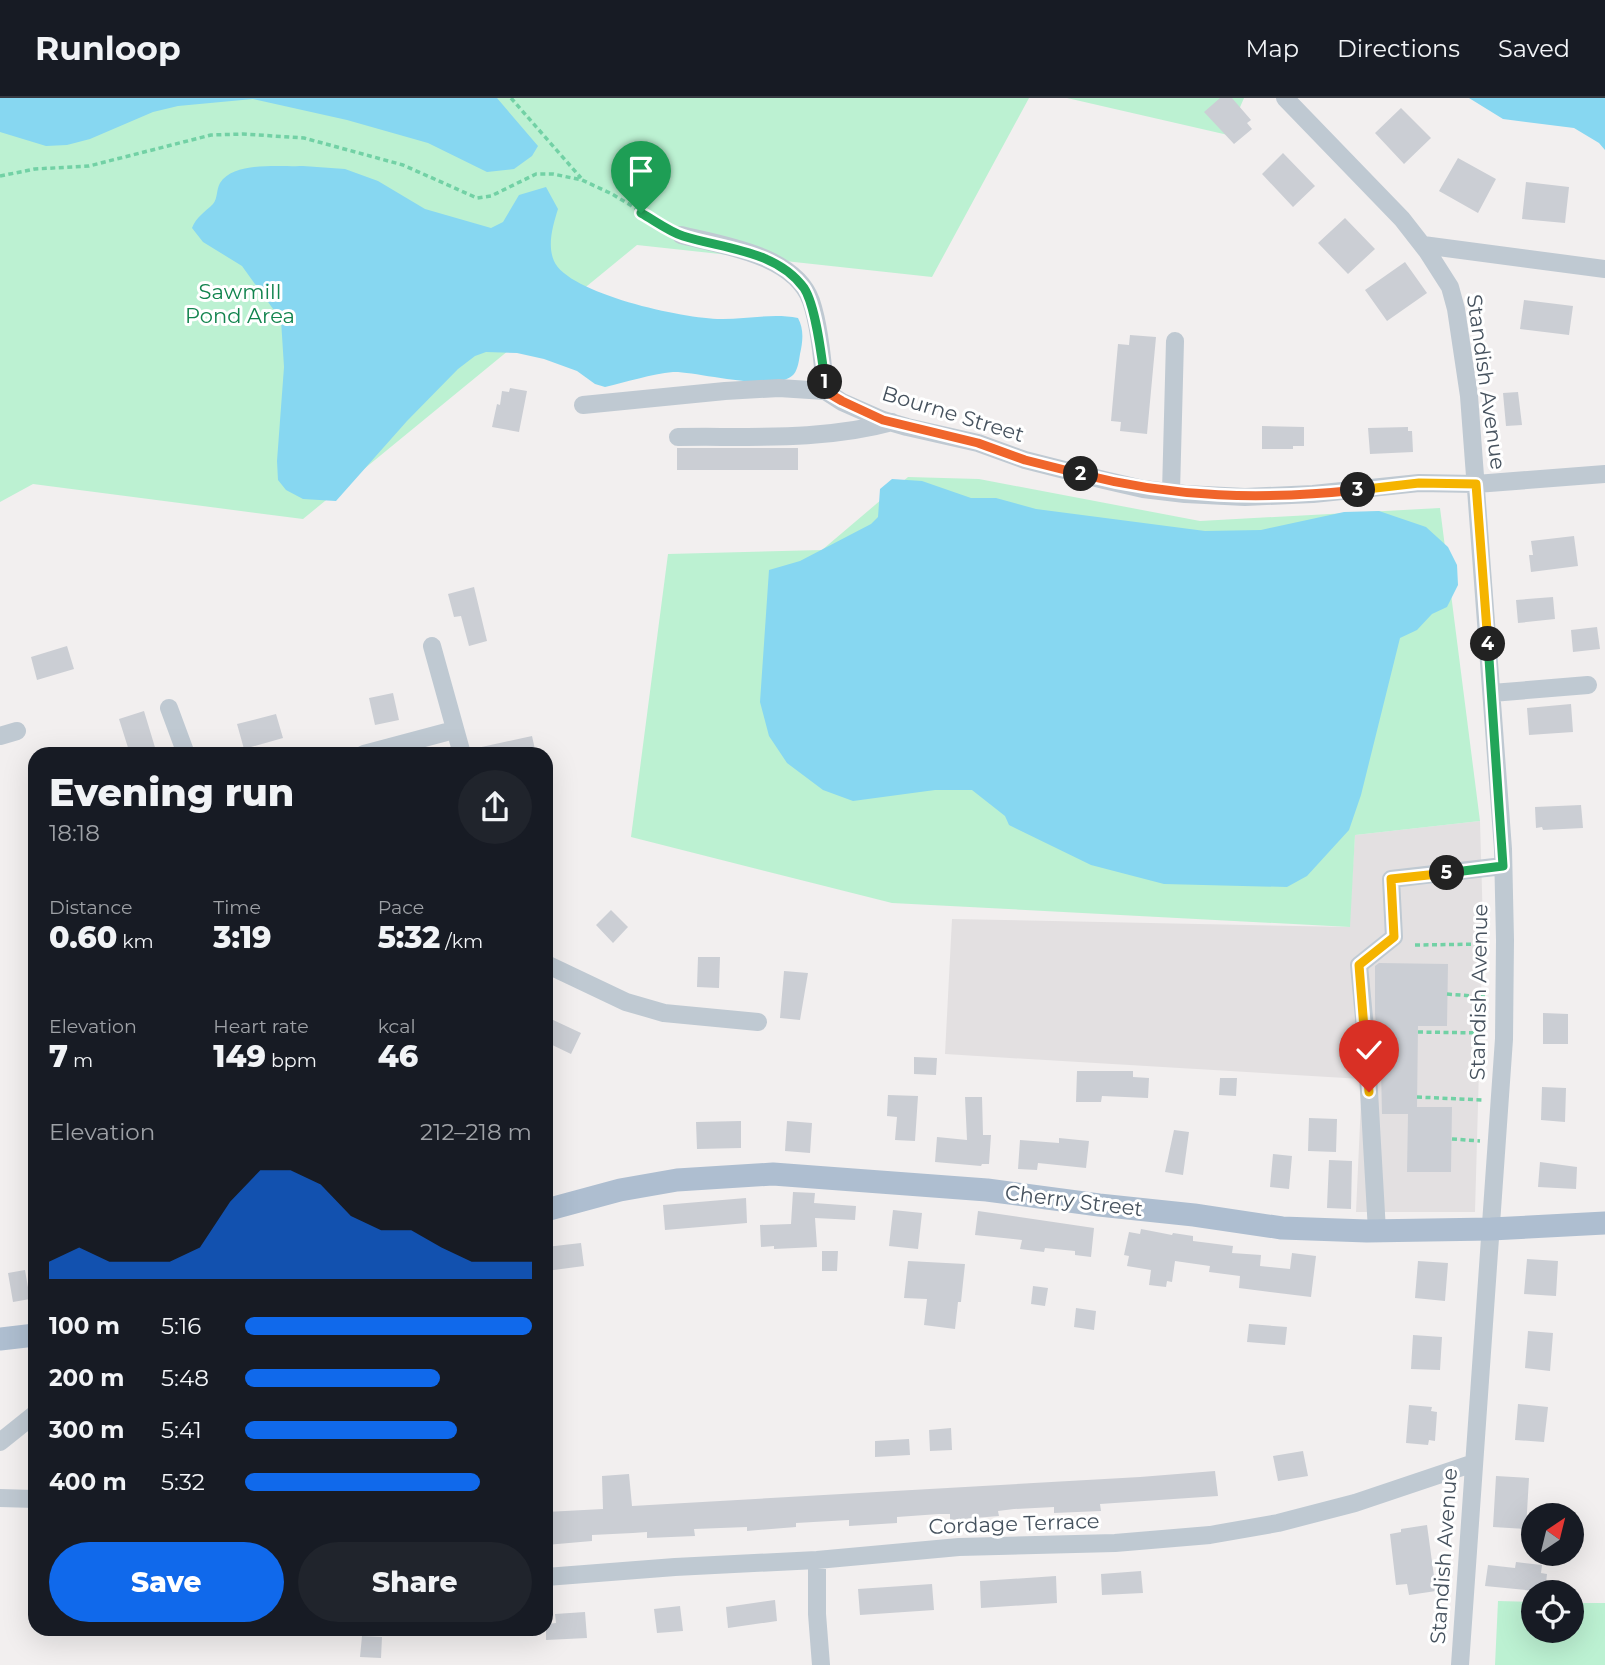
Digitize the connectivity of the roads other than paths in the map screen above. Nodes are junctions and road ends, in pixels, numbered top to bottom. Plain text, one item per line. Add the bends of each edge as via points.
1 (1284, 98) edge
2 (681, 235) road end
3 (1423, 245) junction
4 (1605, 269) edge
5 (1175, 341) dead end
6 (825, 391) junction
7 (583, 405) dead end
8 (892, 422) junction
9 (678, 437) dead end
10 (1605, 474) edge
11 (1476, 484) junction
12 (1171, 492) junction
13 (432, 646) dead end
14 (1588, 685) dead end
15 (1492, 693) junction
16 (169, 708) dead end
17 (454, 730) junction
18 (184, 747) edge
19 (390, 747) edge
20 (460, 747) edge
21 (1503, 866) junction
22 (553, 967) edge
23 (758, 1022) dead end
24 (553, 1208) edge
25 (1605, 1223) edge
26 (1491, 1229) junction
27 (1377, 1231) junction
28 (28, 1336) edge
29 (0, 1339) edge
30 (28, 1419) edge
31 (0, 1441) edge
32 (1474, 1464) junction
33 (0, 1498) edge
34 (28, 1499) edge
35 (817, 1560) junction
36 (553, 1576) edge
37 (821, 1665) edge
38 (1460, 1665) edge

1 - 3 street, Standish Avenue
2 - 6 street via 757,255 788,272 804,288 823,363
3 - 4 street
3 - 11 street, Standish Avenue via 1450,287 1456,309
5 - 12 street
6 - 7 street, Bourne Street via 725,391
6 - 8 street, Bourne Street
8 - 9 street via 837,433
8 - 12 street, Bourne Street via 1104,480
10 - 11 street, Bourne Street
11 - 12 street, Bourne Street via 1419,483 1245,497
11 - 15 street, Standish Avenue
13 - 17 street
14 - 15 street
15 - 21 street, Standish Avenue
16 - 18 street
17 - 19 street
17 - 20 street
21 - 26 street, Standish Avenue via 1504,1039
21 - 27 street via 1391,879 1394,937 1359,965
22 - 23 street via 626,1002 664,1013
24 - 27 main road, Cherry Street via 677,1180 774,1174 987,1190 1282,1228
25 - 26 main road, Cherry Street
26 - 27 main road, Cherry Street
26 - 32 street, Standish Avenue
28 - 29 main road
30 - 31 street
32 - 35 street, Cordage Terrace via 1355,1503 1210,1535 959,1547
32 - 38 street, Standish Avenue
33 - 34 street
35 - 36 street, Cordage Terrace
35 - 37 street

